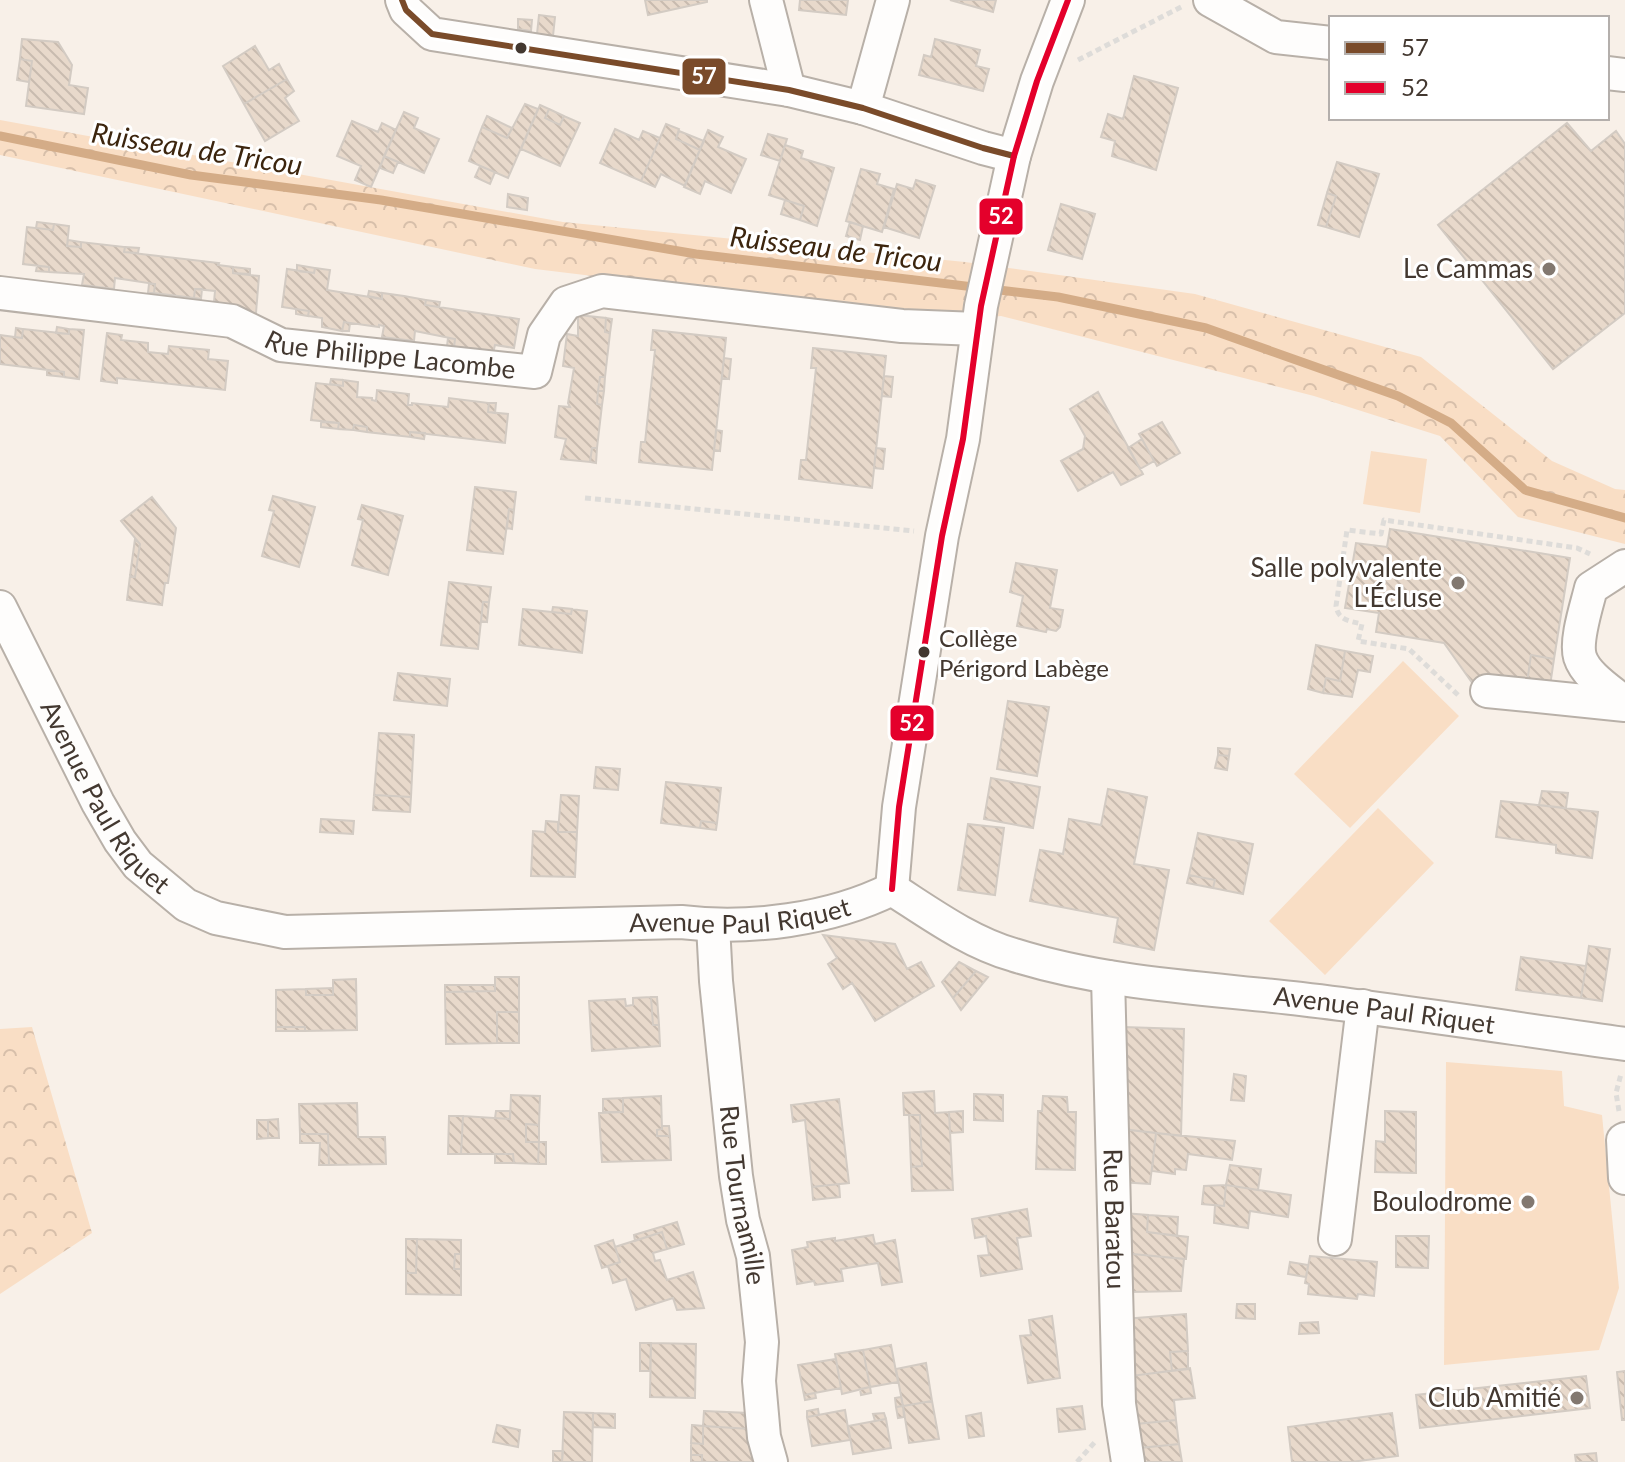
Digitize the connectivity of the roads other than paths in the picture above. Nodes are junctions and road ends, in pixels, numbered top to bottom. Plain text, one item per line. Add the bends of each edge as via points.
1 (402, 0) edge
2 (766, 0) edge
3 (893, 0) edge
4 (1068, 0) edge
5 (1199, 2) edge
6 (1329, 43) edge
7 (789, 90) junction
8 (863, 108) junction
9 (1014, 156) junction
10 (0, 293) edge
11 (979, 317) junction
12 (1622, 567) edge
13 (0, 607) edge
14 (1475, 696) road end
15 (1625, 704) edge
16 (892, 889) junction
17 (713, 925) junction
18 (1108, 977) junction
19 (1363, 1006) junction
20 (1625, 1044) edge
21 (1624, 1139) edge
22 (1625, 1178) edge
23 (1335, 1239) dead end
24 (771, 1462) edge
25 (1128, 1462) edge

1 - 7 street via 432,34
2 - 7 street
3 - 8 street
4 - 9 street
5 - 6 street via 1276,37
7 - 8 street
8 - 9 street
9 - 11 street
10 - 11 street, Rue Philippe Lacombe via 232,321 281,345 535,372 544,335 566,303 602,291 902,326
11 - 16 street via 899,807
12 - 15 street via 1591,588 1579,656
13 - 17 street, Avenue Paul Riquet via 120,841 163,889 196,910 285,932
14 - 15 street
16 - 17 street, Avenue Paul Riquet via 825,913
16 - 18 street, Avenue Paul Riquet via 969,938 1012,955
17 - 24 street, Rue Tournamille via 736,1176 753,1256 762,1342 764,1437
18 - 19 street, Avenue Paul Riquet
18 - 25 street, Rue Baratou via 1119,1404
19 - 20 street, Avenue Paul Riquet
19 - 23 street
21 - 22 street

